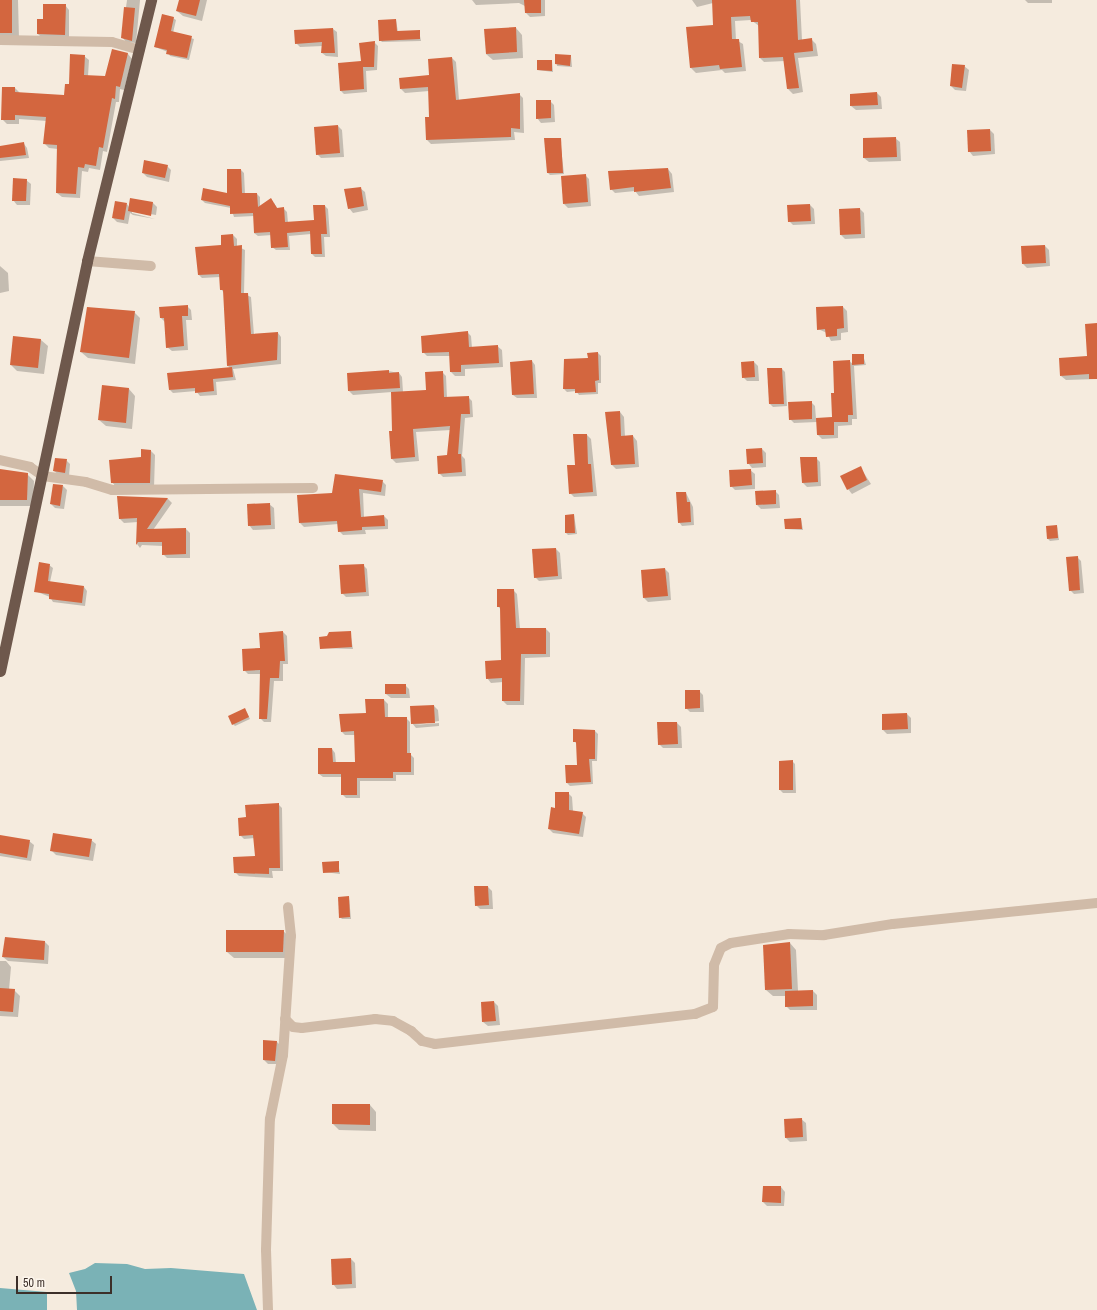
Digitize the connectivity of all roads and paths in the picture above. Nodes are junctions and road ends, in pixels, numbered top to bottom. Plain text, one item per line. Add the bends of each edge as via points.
1 (151, 0) edge
2 (0, 40) edge
3 (140, 50) junction
4 (87, 261) junction
5 (151, 266) dead end
6 (0, 460) edge
7 (43, 476) junction
8 (313, 488) dead end
9 (0, 671) edge
10 (1097, 903) edge
11 (288, 907) dead end
12 (285, 1019) junction
13 (268, 1310) edge

1 - 3 highway
2 - 3 street via 112,42
3 - 4 highway
4 - 5 street
4 - 7 highway
6 - 7 street via 30,467
7 - 8 street via 86,482 112,490
7 - 9 highway
10 - 12 street via 893,924 824,935 789,934 732,943 721,948 714,965 713,1007 694,1014 434,1044 422,1041 393,1021 375,1019 302,1028 293,1027
11 - 12 street via 291,936
12 - 13 street via 283,1055 270,1119 266,1250

